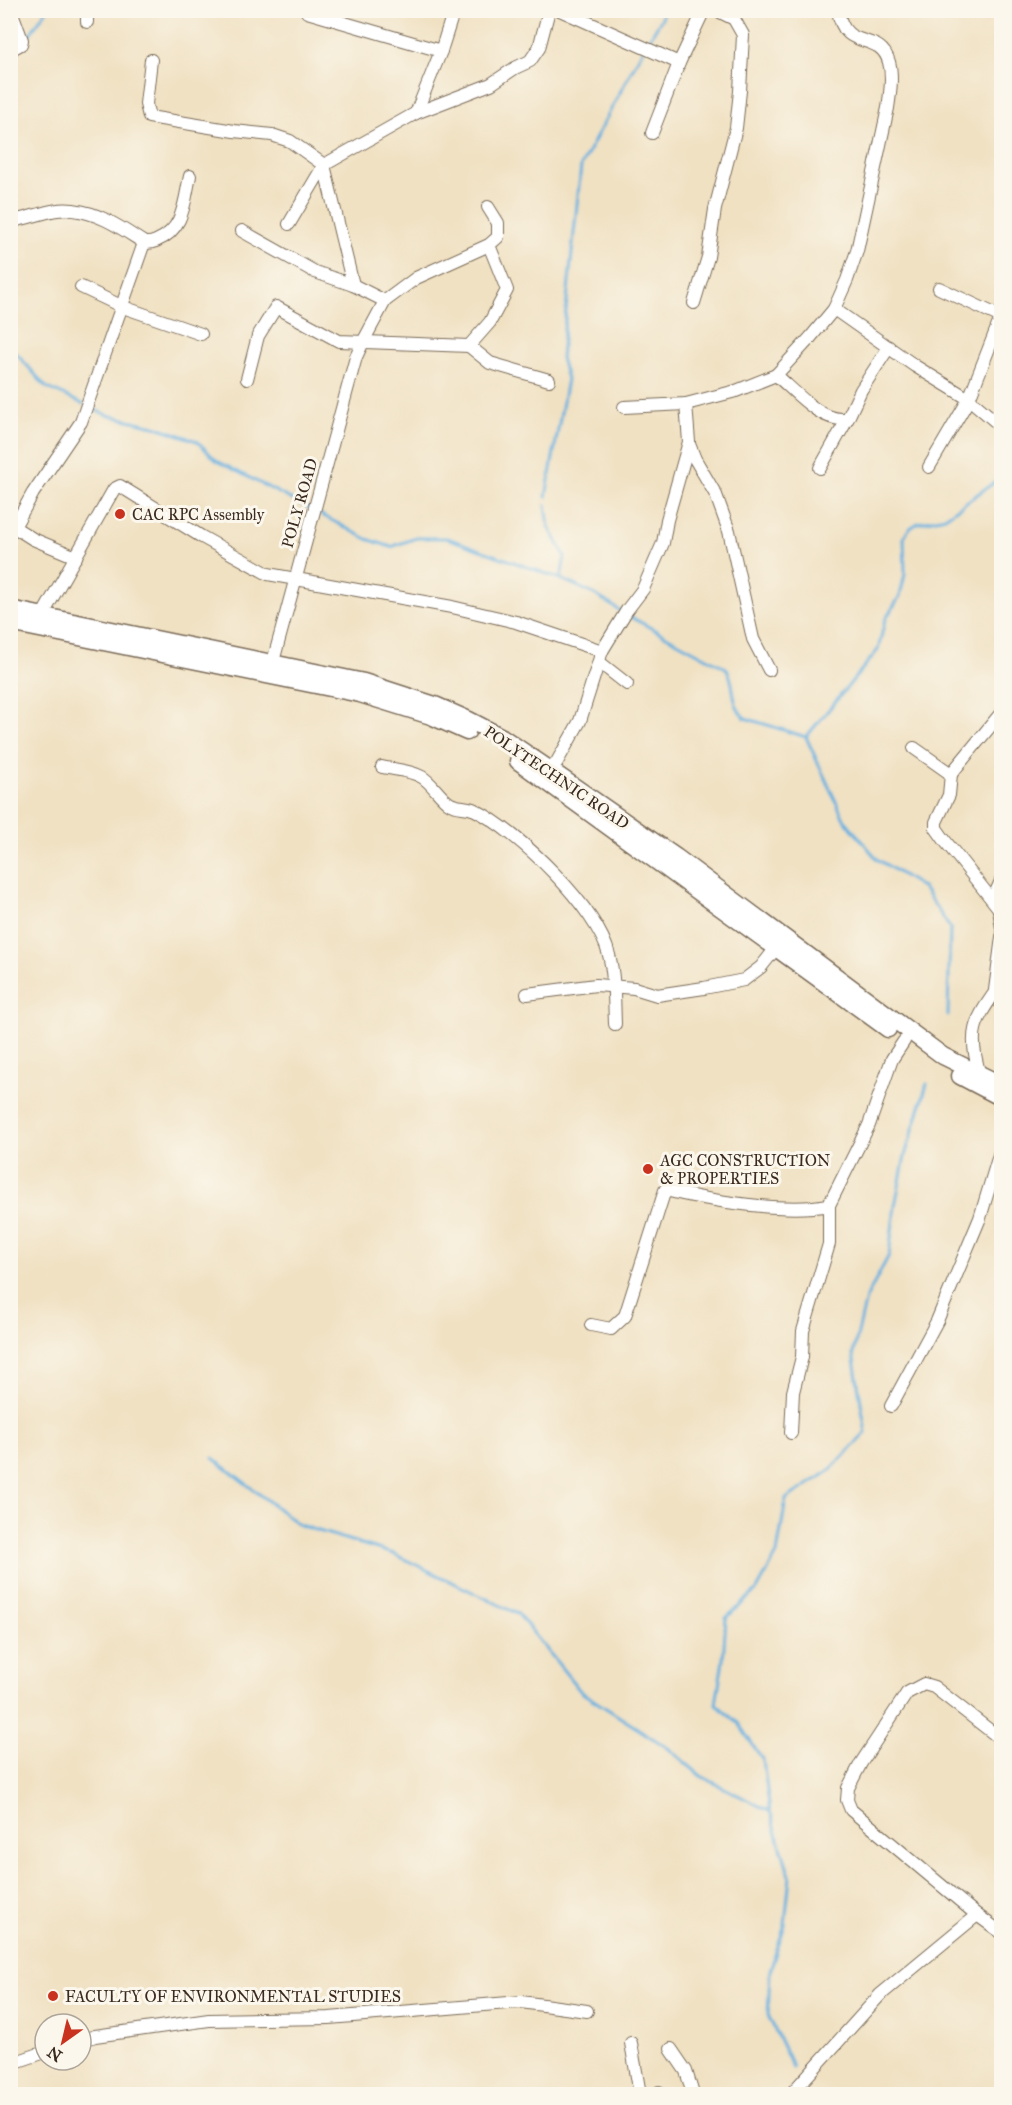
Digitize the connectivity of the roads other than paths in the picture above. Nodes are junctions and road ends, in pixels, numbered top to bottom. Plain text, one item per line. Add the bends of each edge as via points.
1 (11, 10) edge
2 (454, 10) edge
3 (549, 10) edge
4 (560, 10) edge
5 (704, 10) edge
6 (716, 10) edge
7 (838, 10) edge
8 (307, 12) edge
9 (10, 50) edge
10 (441, 51) junction
11 (151, 60) dead end
12 (679, 63) junction
13 (416, 113) junction
14 (652, 133) dead end
15 (324, 165) junction
16 (190, 177) dead end
17 (488, 207) dead end
18 (10, 221) edge
19 (289, 224) dead end
20 (242, 231) dead end
21 (144, 243) junction
22 (489, 245) junction
23 (353, 285) junction
24 (81, 287) dead end
25 (939, 288) dead end
26 (384, 301) junction
27 (694, 303) dead end
28 (123, 307) junction
29 (834, 309) junction
30 (1001, 316) edge
31 (201, 334) dead end
32 (364, 340) junction
33 (470, 346) junction
34 (889, 348) junction
35 (776, 375) junction
36 (247, 379) dead end
37 (549, 380) dead end
38 (969, 399) junction
39 (686, 404) junction
40 (624, 407) dead end
41 (848, 418) junction
42 (1002, 427) edge
43 (689, 442) junction
44 (929, 467) dead end
45 (820, 468) dead end
46 (76, 557) junction
47 (293, 580) junction
48 (10, 609) edge
49 (42, 616) junction
50 (10, 624) edge
51 (86, 632) junction
52 (600, 657) junction
53 (271, 670) junction
54 (769, 670) dead end
55 (627, 684) dead end
56 (1002, 712) edge
57 (914, 748) dead end
58 (382, 767) dead end
59 (951, 774) junction
60 (549, 776) junction
61 (1002, 879) edge
62 (997, 906) junction
63 (1002, 928) edge
64 (1002, 937) edge
65 (776, 948) junction
66 (614, 986) junction
67 (998, 987) edge
68 (527, 994) dead end
69 (615, 1024) dead end
70 (904, 1041) junction
71 (980, 1075) junction
72 (1002, 1085) edge
73 (1002, 1098) edge
74 (1002, 1144) edge
75 (829, 1205) junction
76 (591, 1325) dead end
77 (891, 1407) dead end
78 (791, 1433) dead end
79 (1002, 1740) edge
80 (977, 1915) junction
81 (1002, 1933) edge
82 (587, 2011) dead end
83 (93, 2037) edge
84 (632, 2043) dead end
85 (671, 2049) dead end
86 (33, 2056) edge
87 (10, 2064) edge
88 (640, 2094) edge
89 (693, 2094) edge
90 (791, 2094) edge

1 - 9 street via 22,40
2 - 10 street
3 - 13 street via 539,48 524,66 491,84
4 - 12 street
5 - 12 street
6 - 27 street via 734,19 743,35 740,91 736,128
7 - 29 street via 843,31 854,40 873,42 884,52 890,63 891,85 857,251
8 - 10 street
10 - 13 street
11 - 15 street via 146,104 149,117 272,135 290,141
12 - 14 street
13 - 15 street
15 - 19 street
15 - 23 street
16 - 21 street via 175,230 162,239
17 - 22 street via 499,230 498,237
18 - 21 street via 49,210 73,210 113,222
20 - 23 street via 322,275
21 - 28 street
22 - 26 street via 416,278
22 - 33 street via 507,290 490,322
23 - 26 street
24 - 28 street
25 - 30 street
26 - 32 street, POLY ROAD
28 - 31 street
28 - 46 street via 81,422 14,527
29 - 34 street
29 - 35 street
30 - 38 street
32 - 33 street
32 - 36 street via 339,341 276,307 258,336
32 - 47 street, POLY ROAD
33 - 37 street via 489,363
34 - 38 street
34 - 41 street
35 - 39 street via 736,392
35 - 41 street via 824,414 841,420
38 - 42 street
38 - 44 street
39 - 40 street
39 - 43 street
41 - 45 street
43 - 52 street via 663,543 644,589
43 - 54 street via 729,531 753,639
46 - 47 street via 117,486 251,566
46 - 49 street
47 - 52 street via 516,622
47 - 53 street, POLY ROAD
48 - 49 main road, POLYTECHNIC ROAD
49 - 51 main road, POLYTECHNIC ROAD
50 - 51 main road, POLYTECHNIC ROAD
51 - 53 main road, POLYTECHNIC ROAD
52 - 55 street
52 - 60 street via 580,721
53 - 60 main road, POLYTECHNIC ROAD via 364,682 435,705 502,737
56 - 59 street
57 - 59 street
58 - 66 street via 423,778 450,804 474,809 552,870 596,922 609,955
59 - 62 street via 949,795 936,828
60 - 65 main road, POLYTECHNIC ROAD
60 - 71 main road, POLYTECHNIC ROAD via 676,857 943,1056
61 - 62 street via 996,892
62 - 63 street
64 - 67 street
65 - 66 street via 744,980 657,995
65 - 70 main road, POLYTECHNIC ROAD
66 - 68 street
66 - 69 street
67 - 71 street via 972,1030 973,1053
70 - 73 main road, POLYTECHNIC ROAD via 942,1067
70 - 75 street via 892,1059 869,1125
71 - 72 main road, POLYTECHNIC ROAD
74 - 77 street via 980,1218 937,1321
75 - 76 street via 805,1209 698,1198 664,1190 625,1316 611,1329
75 - 78 street via 829,1244 803,1331
79 - 80 street via 934,1687 924,1684 908,1693 848,1788 851,1810
80 - 81 street
80 - 90 street via 880,1995
82 - 83 street via 521,2002 329,2018 209,2020
84 - 88 street
85 - 89 street via 686,2071
86 - 87 street

